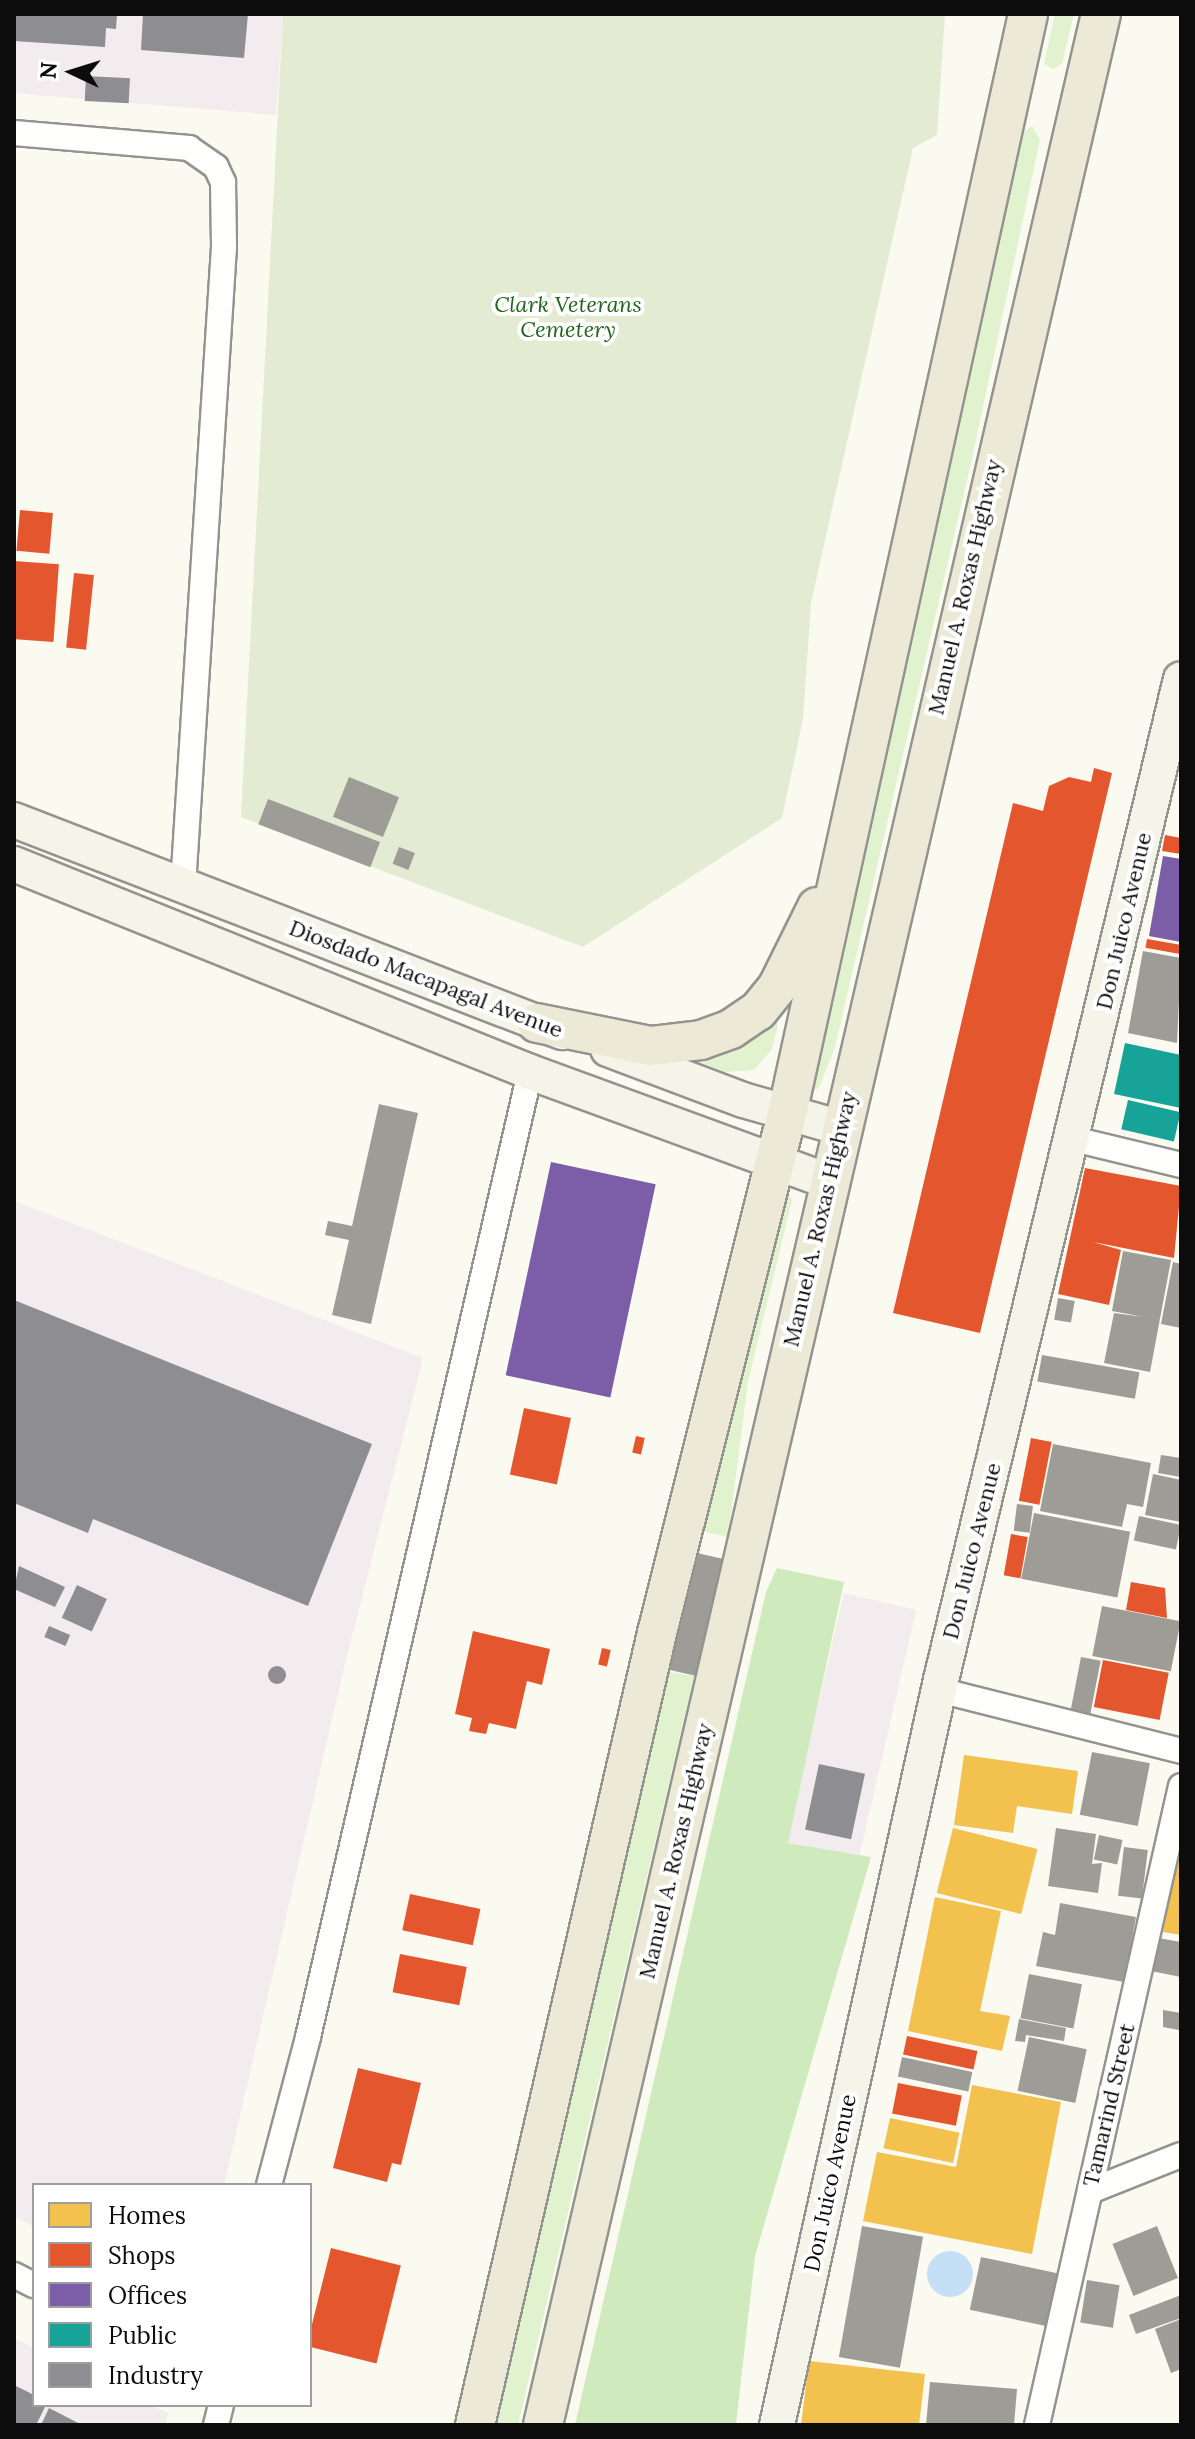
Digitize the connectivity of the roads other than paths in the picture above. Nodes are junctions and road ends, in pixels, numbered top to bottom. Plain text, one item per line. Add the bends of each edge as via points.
1 (1028, 14) edge
2 (1101, 14) edge
3 (14, 133) edge
4 (1181, 679) edge
5 (14, 820) edge
6 (840, 862) junction
7 (14, 864) edge
8 (183, 886) junction
9 (537, 1023) junction
10 (530, 1072) junction
11 (787, 1114) junction
12 (841, 1128) junction
13 (1073, 1139) junction
14 (775, 1164) junction
15 (1181, 1165) edge
16 (828, 1181) junction
17 (939, 1690) junction
18 (1181, 1751) edge
19 (1181, 1786) edge
20 (1181, 2155) edge
21 (270, 2183) edge
22 (1090, 2191) junction
23 (14, 2275) edge
24 (32, 2284) edge
25 (475, 2425) edge
26 (543, 2425) edge
27 (777, 2425) edge
28 (1037, 2425) edge

1 - 6 main road
2 - 12 main road, Manuel A. Roxas Highway
3 - 8 street via 189,148 216,167 223,182 224,247
4 - 13 main road, Don Juico Avenue
5 - 8 main road, Diosdado Macapagal Avenue
6 - 9 main road via 778,986 758,1011 731,1029 701,1040 650,1046
6 - 11 main road
7 - 10 main road, Diosdado Macapagal Avenue
8 - 9 main road, Diosdado Macapagal Avenue
9 - 11 main road, Diosdado Macapagal Avenue
10 - 14 main road, Diosdado Macapagal Avenue
10 - 21 street via 308,2037
11 - 12 main road, Diosdado Macapagal Avenue
11 - 14 main road
12 - 16 main road, Manuel A. Roxas Highway
13 - 15 street
13 - 17 main road, Don Juico Avenue
14 - 16 main road, Diosdado Macapagal Avenue
14 - 25 main road via 657,1633
16 - 26 main road, Manuel A. Roxas Highway
17 - 18 street
17 - 27 main road, Don Juico Avenue
19 - 22 street, Tamarind Street
20 - 22 street
22 - 28 street, Tamarind Street
23 - 24 street

